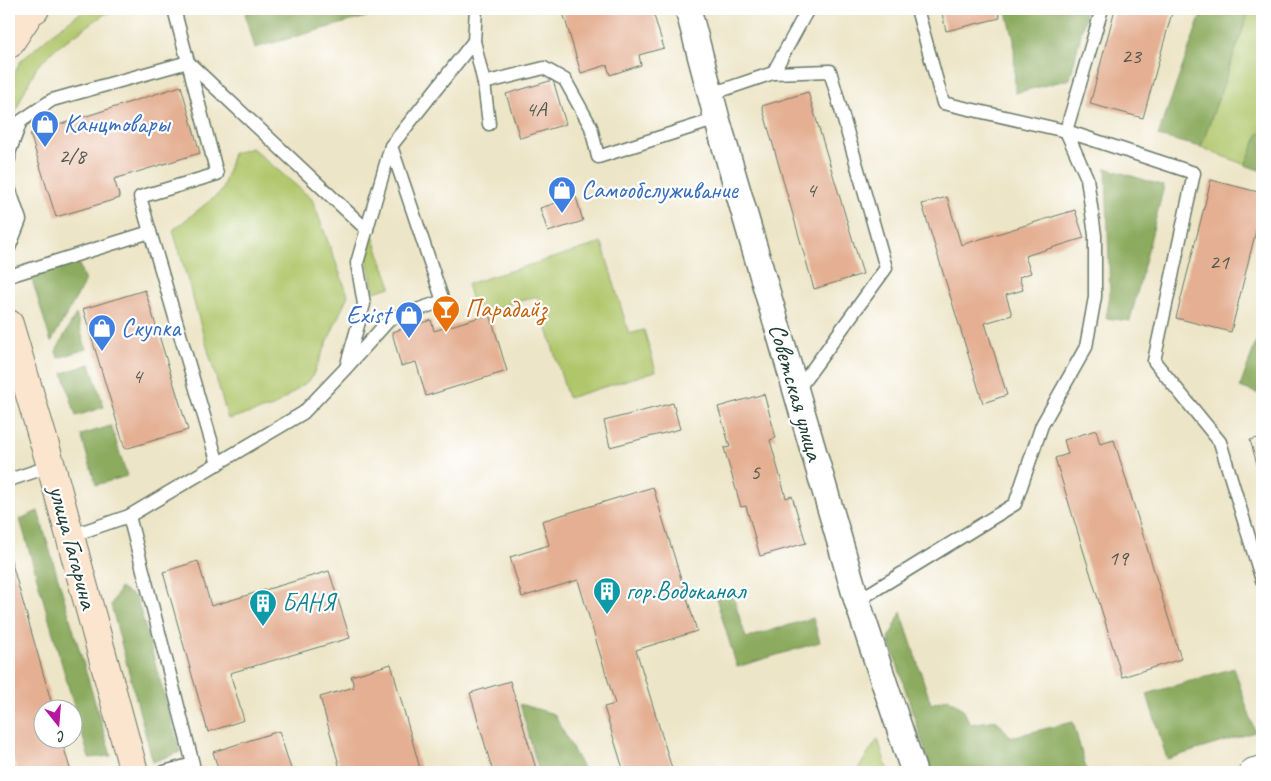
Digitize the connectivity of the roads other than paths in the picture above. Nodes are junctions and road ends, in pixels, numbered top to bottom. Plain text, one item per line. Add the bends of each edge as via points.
1 (174, 9) edge
2 (476, 9) edge
3 (688, 9) edge
4 (808, 9) edge
5 (917, 9) edge
6 (1102, 9) edge
7 (27, 11) edge
8 (474, 41) junction
9 (9, 44) edge
10 (188, 62) junction
11 (773, 73) junction
12 (484, 83) junction
13 (711, 94) junction
14 (717, 118) junction
15 (489, 124) dead end
16 (1066, 131) junction
17 (391, 146) junction
18 (9, 159) edge
19 (9, 188) edge
20 (367, 230) junction
21 (150, 232) junction
22 (9, 248) edge
23 (9, 276) edge
24 (9, 324) edge
25 (346, 368) junction
26 (796, 392) junction
27 (218, 464) junction
28 (51, 466) junction
29 (9, 480) edge
30 (129, 516) junction
31 (70, 536) junction
32 (1262, 580) edge
33 (857, 601) junction
34 (194, 768) edge
35 (1262, 770) edge
36 (134, 772) edge
37 (164, 772) edge
38 (914, 772) edge
39 (1254, 772) edge

1 - 10 lane
2 - 8 lane
3 - 13 street, Советская улица
4 - 11 lane
5 - 16 lane via 943,103
6 - 16 lane
7 - 9 main road
8 - 12 lane
8 - 17 lane
10 - 18 lane via 52,100 22,121
10 - 20 lane
10 - 21 lane via 217,174 140,198
11 - 13 lane
11 - 26 lane via 830,71 886,268
12 - 14 lane via 544,68 565,80 591,127 598,157
12 - 15 lane
13 - 14 street, Советская улица
14 - 26 street, Советская улица
16 - 32 lane via 1194,173 1154,361 1220,442
16 - 33 lane via 1087,178 1096,236 1095,298 1086,347 1042,425 1015,504
17 - 20 lane
17 - 25 lane via 443,301 390,319
19 - 22 lane via 20,220
20 - 25 lane via 357,263 364,304
21 - 23 lane
21 - 27 lane
24 - 28 main road, улица Гагарина
25 - 27 lane via 303,414
26 - 33 street, Советская улица
27 - 30 lane
28 - 29 lane
28 - 31 main road, улица Гагарина
30 - 31 lane
30 - 34 lane
31 - 36 main road, улица Гагарина
33 - 38 street, Советская улица
34 - 37 lane
35 - 39 street

